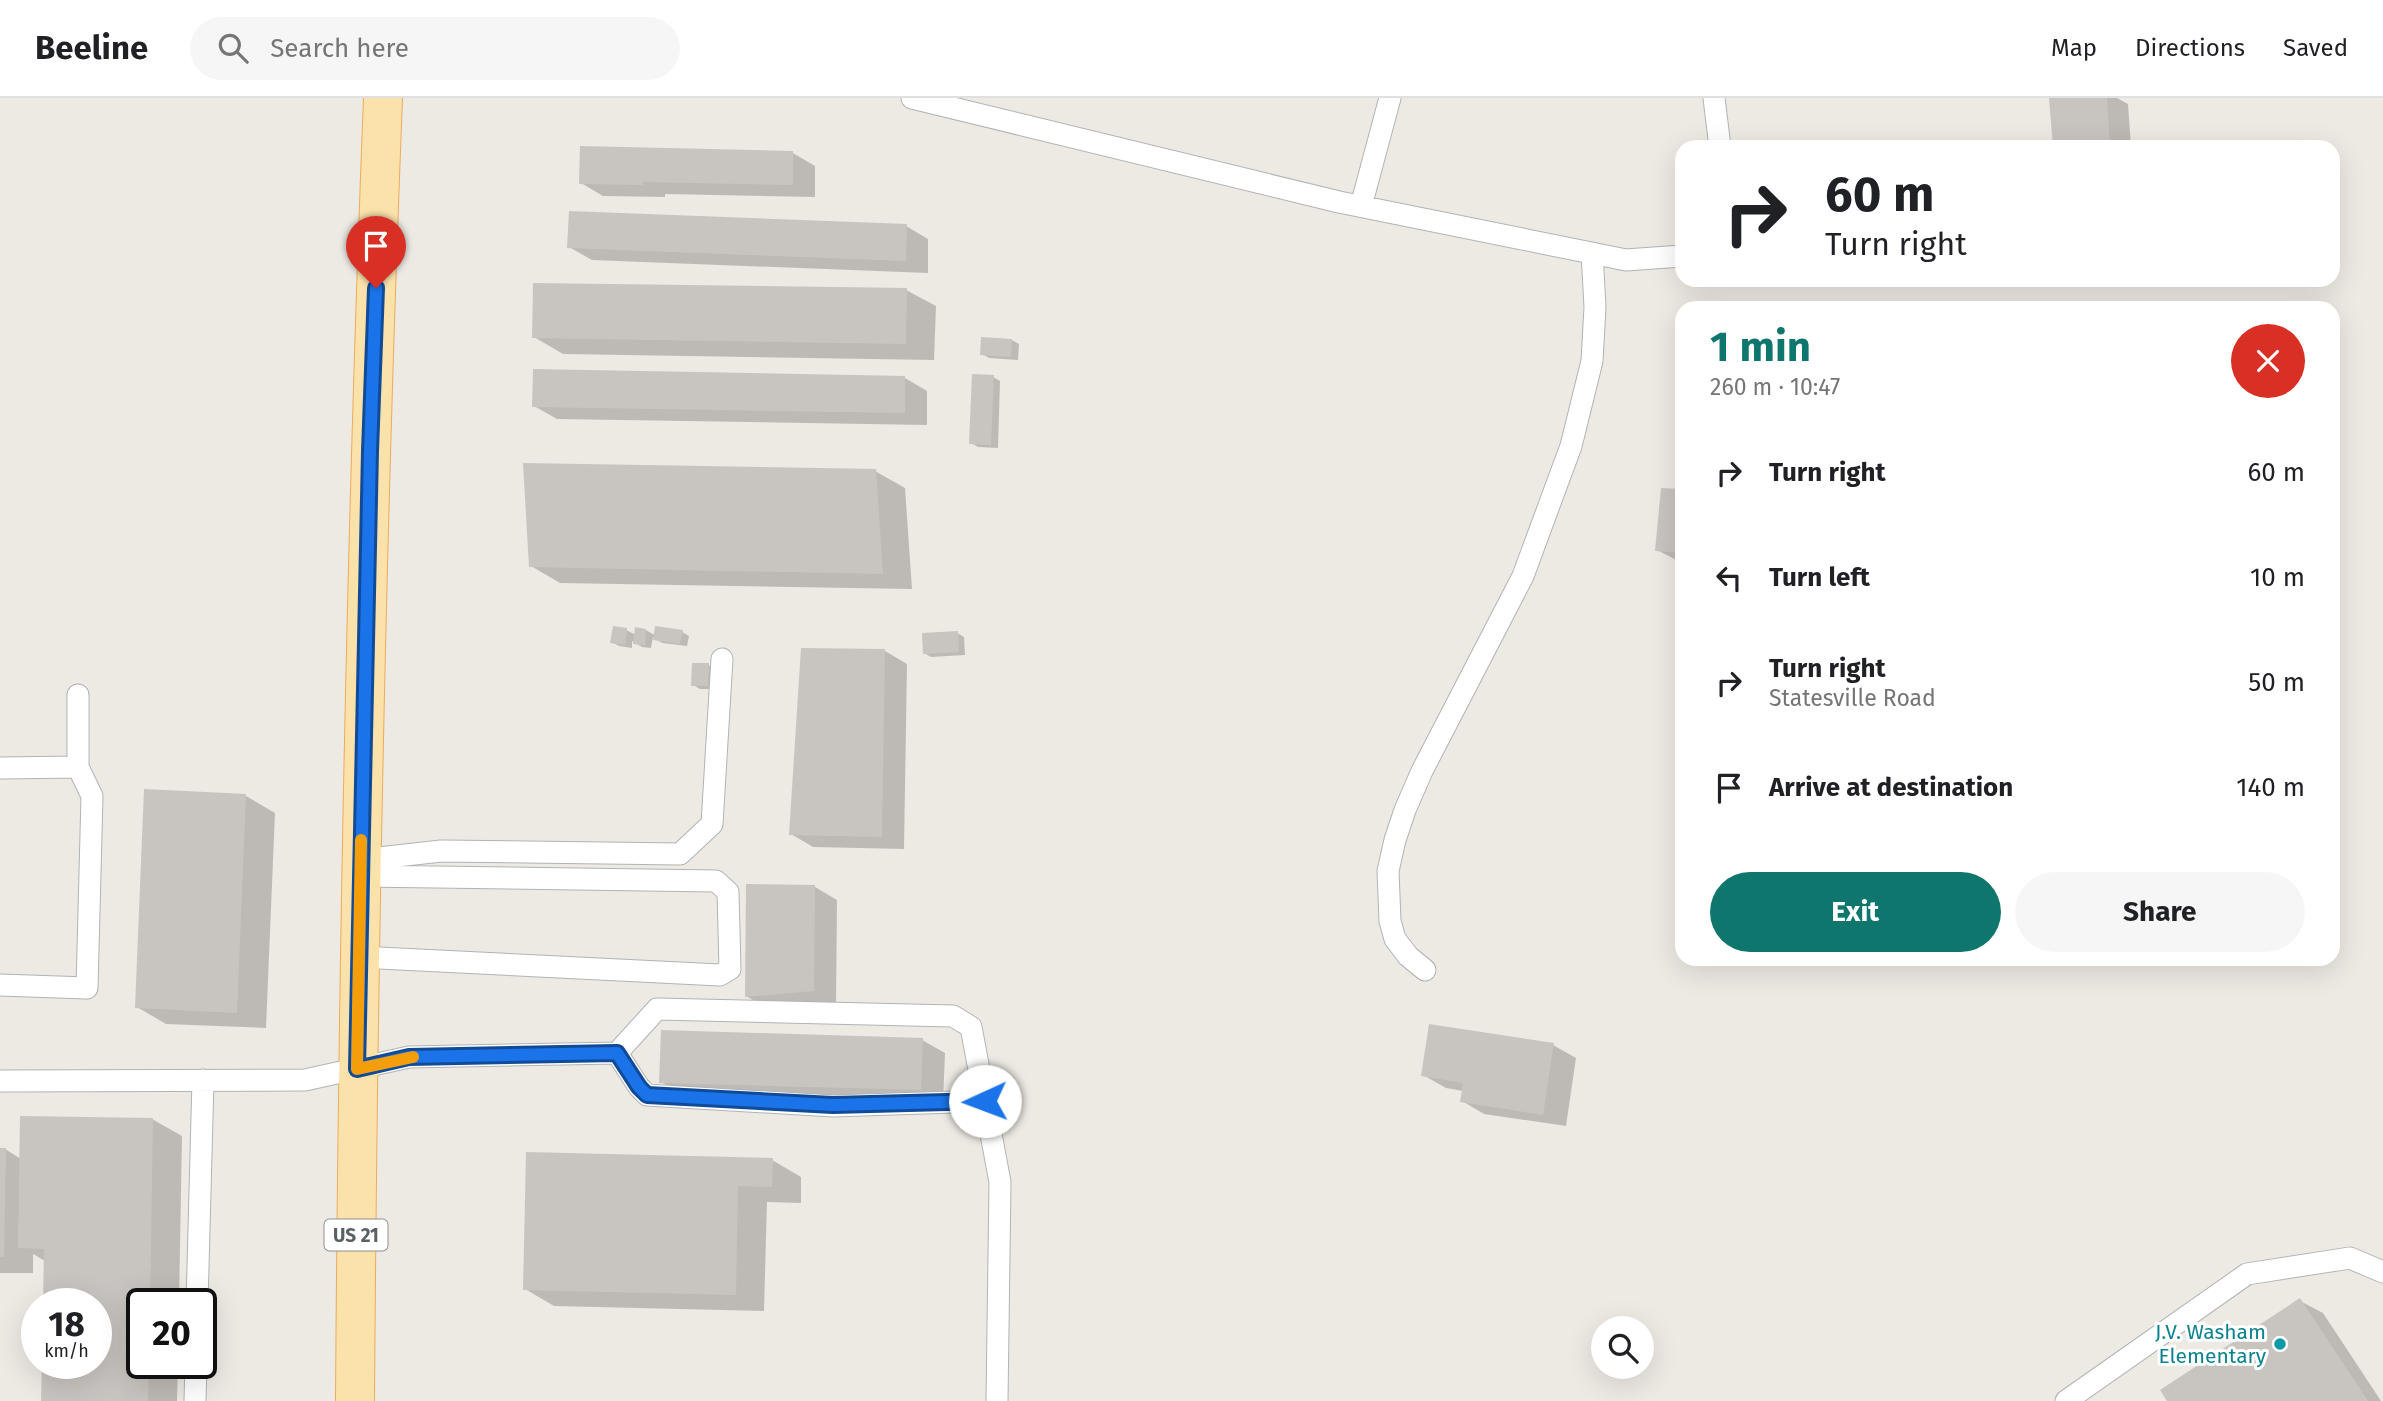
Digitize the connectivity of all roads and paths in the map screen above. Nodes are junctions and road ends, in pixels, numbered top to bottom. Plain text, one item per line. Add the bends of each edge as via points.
1 (383, 98) edge
2 (912, 98) edge
3 (1390, 98) edge
4 (1714, 98) edge
5 (1719, 140) edge
6 (1361, 206) junction
7 (1592, 253) junction
8 (1675, 256) edge
9 (722, 659) dead end
10 (78, 695) dead end
11 (78, 767) junction
12 (0, 768) edge
13 (361, 868) junction
14 (359, 957) junction
15 (1425, 971) dead end
16 (0, 985) edge
17 (617, 1053) junction
18 (357, 1069) junction
19 (203, 1080) junction
20 (0, 1081) edge
21 (985, 1101) junction
22 (2383, 1272) edge
23 (197, 1288) edge
24 (196, 1379) edge
25 (195, 1401) edge
26 (355, 1401) edge
27 (997, 1401) edge
28 (2066, 1401) edge

1 - 13 main road, US 21 via 370,423
2 - 6 lane
3 - 6 lane
4 - 5 lane
6 - 7 lane
7 - 8 lane via 1626,260
7 - 15 lane via 1592,361 1571,446 1524,576 1422,771 1395,840 1388,871 1390,920 1395,939
9 - 13 lane via 712,824 680,854 440,851
10 - 11 lane
11 - 12 lane
11 - 16 lane via 92,796 88,988
13 - 14 main road, US 21
13 - 14 lane via 716,881 727,892 730,969 720,975
14 - 18 main road, US 21
17 - 18 lane via 409,1057
17 - 21 lane via 647,1095 833,1105
17 - 21 lane via 657,1009 953,1016 971,1027
18 - 19 lane via 305,1080
18 - 26 main road, US 21
19 - 20 lane
19 - 23 lane
21 - 27 lane via 1000,1182
22 - 28 lane via 2350,1258 2247,1274
24 - 25 lane

